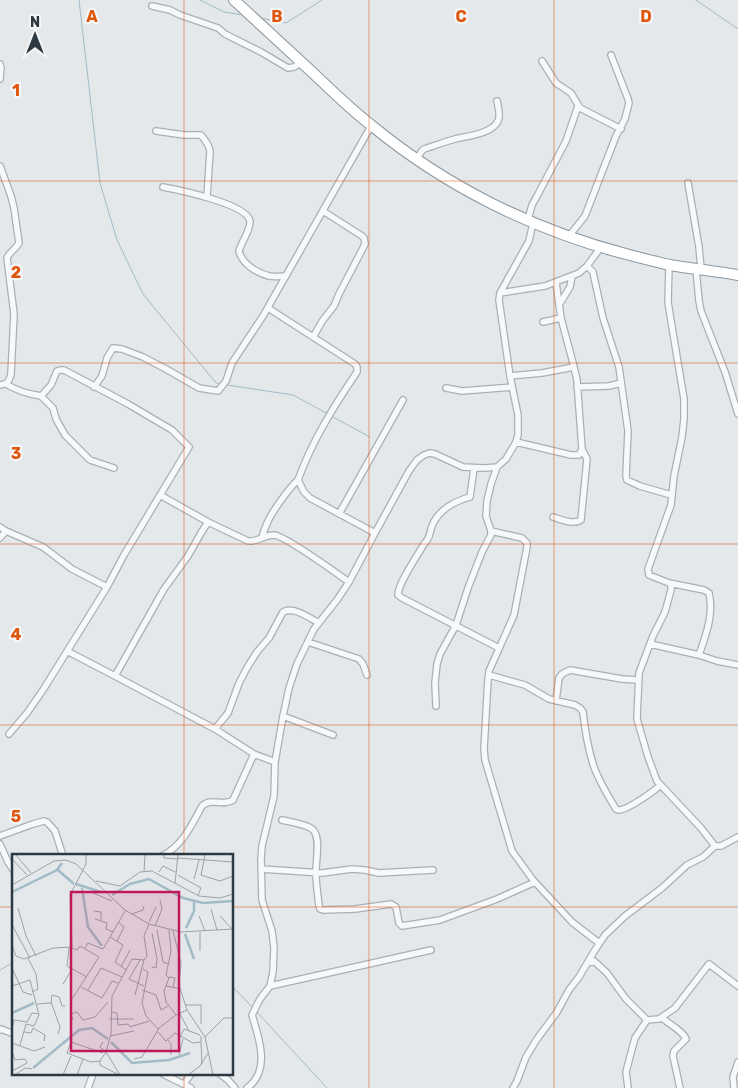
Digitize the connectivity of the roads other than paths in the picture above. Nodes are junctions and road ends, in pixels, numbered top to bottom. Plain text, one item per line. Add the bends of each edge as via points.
1 (234, 0) edge
2 (152, 6) dead end
3 (612, 55) dead end
4 (542, 61) dead end
5 (301, 63) junction
6 (0, 64) edge
7 (0, 79) edge
8 (497, 102) dead end
9 (578, 106) junction
10 (371, 126) junction
11 (621, 129) junction
12 (156, 131) dead end
13 (417, 159) junction
14 (0, 166) edge
15 (688, 183) dead end
16 (163, 187) dead end
17 (207, 197) junction
18 (323, 211) junction
19 (531, 222) junction
20 (569, 236) junction
21 (600, 247) junction
22 (669, 265) junction
23 (587, 266) junction
24 (698, 269) junction
25 (738, 275) edge
26 (286, 276) junction
27 (572, 276) junction
28 (556, 282) junction
29 (557, 291) junction
30 (500, 293) junction
31 (567, 294) junction
32 (559, 305) junction
33 (268, 308) junction
34 (561, 318) junction
35 (543, 322) dead end
36 (313, 337) junction
37 (574, 367) junction
38 (510, 376) junction
39 (621, 383) junction
40 (3, 384) edge
41 (94, 387) junction
42 (512, 387) junction
43 (577, 387) junction
44 (446, 388) dead end
45 (41, 396) junction
46 (403, 400) dead end
47 (738, 414) edge
48 (516, 442) junction
49 (582, 449) junction
50 (497, 467) junction
51 (114, 468) dead end
52 (474, 468) junction
53 (298, 480) junction
54 (160, 495) junction
55 (671, 495) junction
56 (339, 514) junction
57 (553, 517) dead end
58 (208, 522) junction
59 (0, 527) edge
60 (6, 531) junction
61 (491, 531) junction
62 (374, 533) junction
63 (0, 538) edge
64 (262, 538) junction
65 (349, 582) junction
66 (669, 583) junction
67 (107, 587) junction
68 (319, 623) junction
69 (456, 625) junction
70 (308, 642) junction
71 (650, 644) junction
72 (500, 648) junction
73 (67, 652) junction
74 (699, 654) junction
75 (738, 665) edge
76 (367, 675) dead end
77 (489, 675) junction
78 (115, 676) junction
79 (638, 680) junction
80 (556, 702) junction
81 (436, 706) dead end
82 (283, 716) junction
83 (215, 729) junction
84 (9, 734) dead end
85 (333, 735) dead end
86 (254, 754) junction
87 (275, 762) junction
88 (660, 785) junction
89 (282, 820) dead end
90 (0, 836) edge
91 (738, 837) edge
92 (0, 844) edge
93 (714, 846) junction
94 (63, 854) edge
95 (165, 854) edge
96 (12, 868) edge
97 (261, 869) junction
98 (434, 870) dead end
99 (316, 872) junction
100 (535, 882) junction
101 (599, 943) junction
102 (431, 950) dead end
103 (588, 963) junction
104 (270, 986) junction
105 (738, 986) edge
106 (662, 1018) junction
107 (647, 1020) junction
108 (0, 1030) edge
109 (12, 1033) edge
110 (738, 1062) edge
111 (92, 1076) edge
112 (167, 1076) edge
113 (190, 1076) edge
114 (223, 1076) edge
115 (184, 1084) junction
116 (88, 1088) edge
117 (191, 1088) edge
118 (235, 1088) edge
119 (247, 1088) edge
120 (513, 1088) edge
121 (628, 1088) edge
122 (680, 1088) edge
123 (734, 1088) edge

1 - 5 highway
2 - 5 street via 218,28 288,68
3 - 11 street via 628,103
4 - 9 street via 556,83 572,93
5 - 10 highway
6 - 7 street
8 - 13 street via 500,116 492,128 424,149
9 - 11 street
9 - 19 street via 566,141 532,205
10 - 13 highway
10 - 18 street
11 - 20 street via 585,216
12 - 17 street via 200,135 206,141 210,151
13 - 19 highway via 455,184
14 - 40 street via 14,208 19,243 7,258 14,314 12,374
15 - 24 street via 699,247
16 - 17 street
17 - 26 street via 249,218 250,224 239,251 248,264 271,276
18 - 26 street
18 - 36 street via 362,236 365,244 334,306
19 - 20 highway
19 - 30 street via 529,241
20 - 21 highway
21 - 22 highway
21 - 23 street
22 - 24 highway
22 - 55 street via 669,308 685,406
23 - 27 street
23 - 39 street via 594,277
24 - 25 highway
24 - 47 street via 698,301
26 - 33 street
27 - 28 street
27 - 31 street
28 - 29 street
28 - 30 street
29 - 31 street
29 - 32 street
30 - 38 street via 499,309
31 - 32 street
32 - 34 street
33 - 36 street
33 - 41 street via 218,391 199,388 143,357 113,348
34 - 35 street
34 - 37 street
36 - 53 street via 355,364 357,372 327,418
37 - 38 street
37 - 43 street
38 - 42 street
39 - 43 street
39 - 55 street via 628,431 627,480
40 - 45 street
41 - 45 street via 64,370 58,370
41 - 54 street via 172,430 189,447
42 - 44 street via 462,391
42 - 48 street via 518,415
43 - 49 street
45 - 51 street via 53,408 65,435 90,460
46 - 56 street
48 - 49 street via 571,455 579,455
48 - 50 street
49 - 57 street via 587,459 581,520 574,523
50 - 52 street
50 - 61 street via 487,501 486,516
52 - 62 street via 463,467 435,454 424,455 409,471
52 - 69 street via 470,497 448,506 438,515 429,540 398,592 402,598
53 - 56 street via 310,498
53 - 64 street via 272,514
54 - 58 street
54 - 67 street
55 - 66 street via 671,505 648,572 652,577
56 - 62 street
58 - 64 street via 248,541
58 - 78 street via 164,589
59 - 60 street
60 - 63 street
60 - 67 street via 43,547 72,569
61 - 69 street
61 - 72 street via 522,538 527,543 514,615
62 - 65 street
64 - 65 street via 275,535 288,541
65 - 68 street
66 - 71 street via 672,590
66 - 74 street via 709,593 710,612
67 - 73 street
68 - 70 street
68 - 83 street via 291,610 283,612 248,666 228,713
69 - 72 street
69 - 81 street via 437,664
70 - 76 street via 359,660
70 - 82 street via 297,664
71 - 74 street
71 - 79 street
72 - 77 street
73 - 78 street
73 - 84 street via 27,713
74 - 75 street via 717,662
77 - 80 street via 525,685
77 - 100 street via 485,760 512,851
78 - 83 street
79 - 80 street via 570,670 559,678
79 - 88 street via 640,730
80 - 88 street via 575,705 583,712 594,768 616,809 628,807
82 - 85 street
82 - 87 street
83 - 86 street
86 - 87 street
86 - 95 street via 233,800 202,806 185,838
87 - 97 street via 274,796 262,846
88 - 93 street
89 - 99 street via 308,826 315,832
90 - 94 street via 44,821 55,831
91 - 93 street
92 - 96 street
93 - 101 street via 625,916
97 - 99 street
97 - 104 street via 262,900 274,948
98 - 99 street
99 - 100 street via 320,909 356,909 391,904 396,907 402,926 440,920
100 - 101 street via 572,922
101 - 103 street
102 - 104 street
103 - 107 street via 594,961 607,973
103 - 120 street via 526,1057
104 - 119 street via 252,1015 262,1065 253,1084
105 - 106 street via 709,964 679,1004
106 - 107 street
106 - 122 street via 685,1035 686,1039 673,1056
107 - 121 street via 635,1038 626,1072
108 - 109 street
110 - 123 street via 733,1078
111 - 116 street
112 - 115 street
113 - 115 street
114 - 118 street
115 - 117 street

